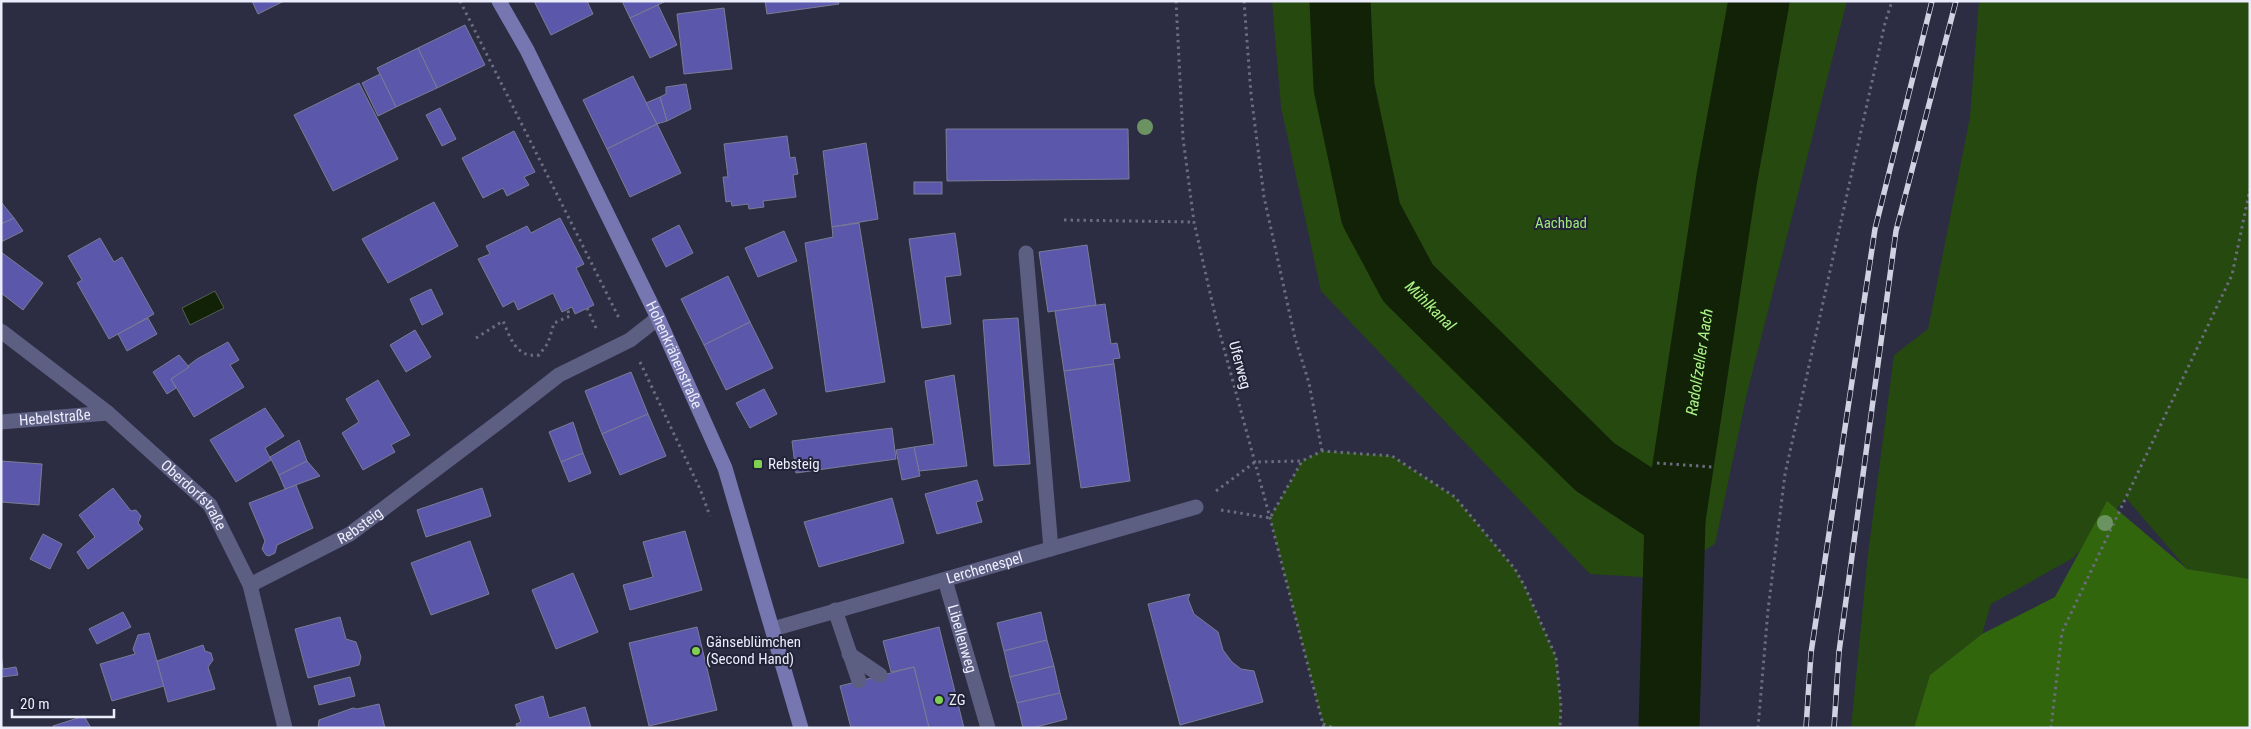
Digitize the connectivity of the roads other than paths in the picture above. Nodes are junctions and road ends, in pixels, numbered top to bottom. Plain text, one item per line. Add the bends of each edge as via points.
1 (498, 1) edge
2 (1026, 253) dead end
3 (658, 318) junction
4 (1, 331) edge
5 (108, 413) junction
6 (1, 422) edge
7 (1196, 507) road end
8 (1051, 549) junction
9 (945, 580) junction
10 (250, 585) junction
11 (835, 610) junction
12 (773, 629) junction
13 (849, 654) junction
14 (880, 675) dead end
15 (859, 681) dead end
16 (285, 728) edge
17 (801, 728) edge
18 (988, 728) edge

1 - 3 main road, Hohenkrähenstraße via 527,50
2 - 8 street
3 - 10 street, Rebsteig via 630,340 559,375 350,534
3 - 12 main road, Hohenkrähenstraße via 725,468
4 - 5 street, Oberdorfstraße
5 - 6 street, Hebelstraße
5 - 10 street, Oberdorfstraße via 210,505
7 - 8 street, Lerchenespel
8 - 9 street, Lerchenespel
9 - 11 street, Lerchenespel
9 - 18 street, Libellenweg
10 - 16 street, Oberdorfstraße
11 - 12 street, Lerchenespel
11 - 13 street
12 - 17 main road, Hohenkrähenstraße
13 - 14 street
13 - 15 street

